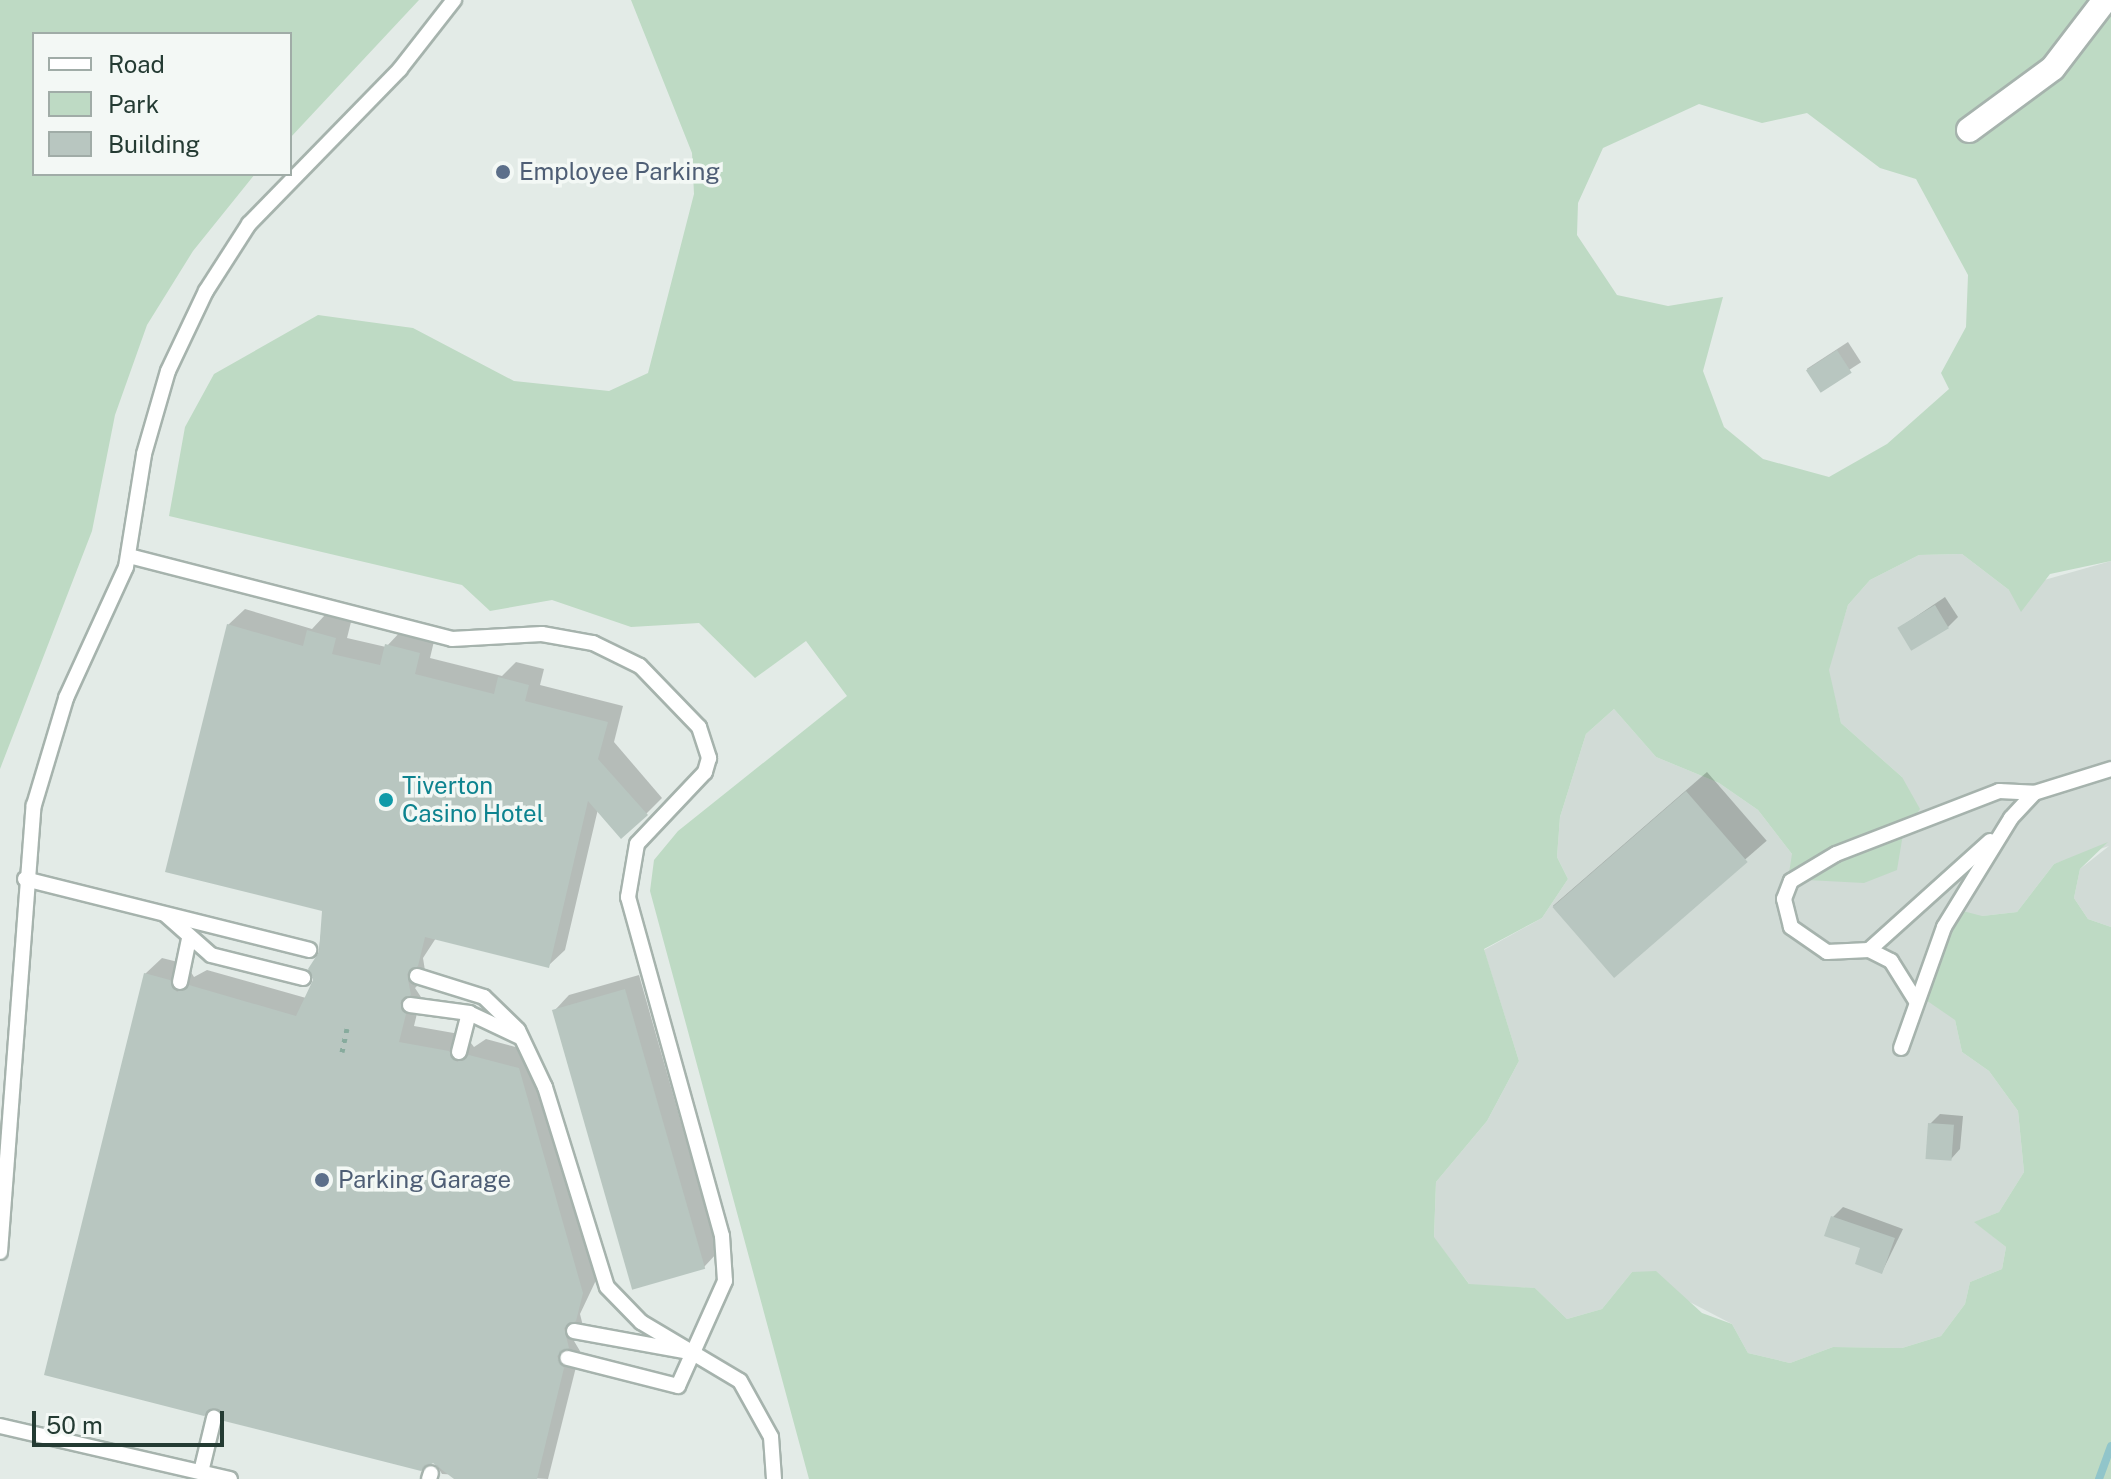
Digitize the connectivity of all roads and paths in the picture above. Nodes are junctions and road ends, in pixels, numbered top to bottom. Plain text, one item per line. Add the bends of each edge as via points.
1 (454, 0) edge
2 (2105, 0) edge
3 (1969, 130) dead end
4 (129, 556) junction
5 (2111, 769) edge
6 (2034, 793) junction
7 (2001, 832) junction
8 (25, 879) junction
9 (165, 914) junction
10 (189, 939) junction
11 (309, 950) dead end
12 (1869, 950) junction
13 (417, 976) dead end
14 (303, 978) dead end
15 (180, 982) dead end
16 (1916, 1001) junction
17 (410, 1005) dead end
18 (469, 1013) junction
19 (347, 1029) dead end
20 (527, 1042) junction
21 (1901, 1048) dead end
22 (342, 1052) dead end
23 (459, 1052) dead end
24 (0, 1252) edge
25 (574, 1331) dead end
26 (692, 1352) junction
27 (567, 1358) dead end
28 (214, 1418) dead end
29 (0, 1426) edge
30 (201, 1472) junction
31 (230, 1479) edge
32 (774, 1479) edge

1 - 4 lane via 383,88 267,203 212,279 155,411
2 - 3 street via 2053,68
4 - 8 lane via 47,753
4 - 26 lane via 452,639 542,634 593,643 640,666 699,727 709,758 705,772 637,844 627,883 726,1259 721,1291
5 - 6 lane
6 - 7 lane
6 - 12 lane via 1999,791 1836,854 1791,881 1784,899 1791,927 1827,952
7 - 12 lane
7 - 16 lane via 1944,927
8 - 9 lane
8 - 24 lane
9 - 10 lane
9 - 11 lane
10 - 14 lane via 211,955
10 - 15 lane
12 - 16 lane via 1891,961
13 - 20 lane via 484,997
16 - 21 lane
17 - 18 lane
18 - 20 lane
18 - 23 lane
19 - 22 path
20 - 26 lane via 602,1276 630,1314
25 - 26 lane
26 - 27 lane via 678,1386
26 - 32 lane via 727,1370 754,1401 771,1437
28 - 30 lane
29 - 30 lane
30 - 31 lane

